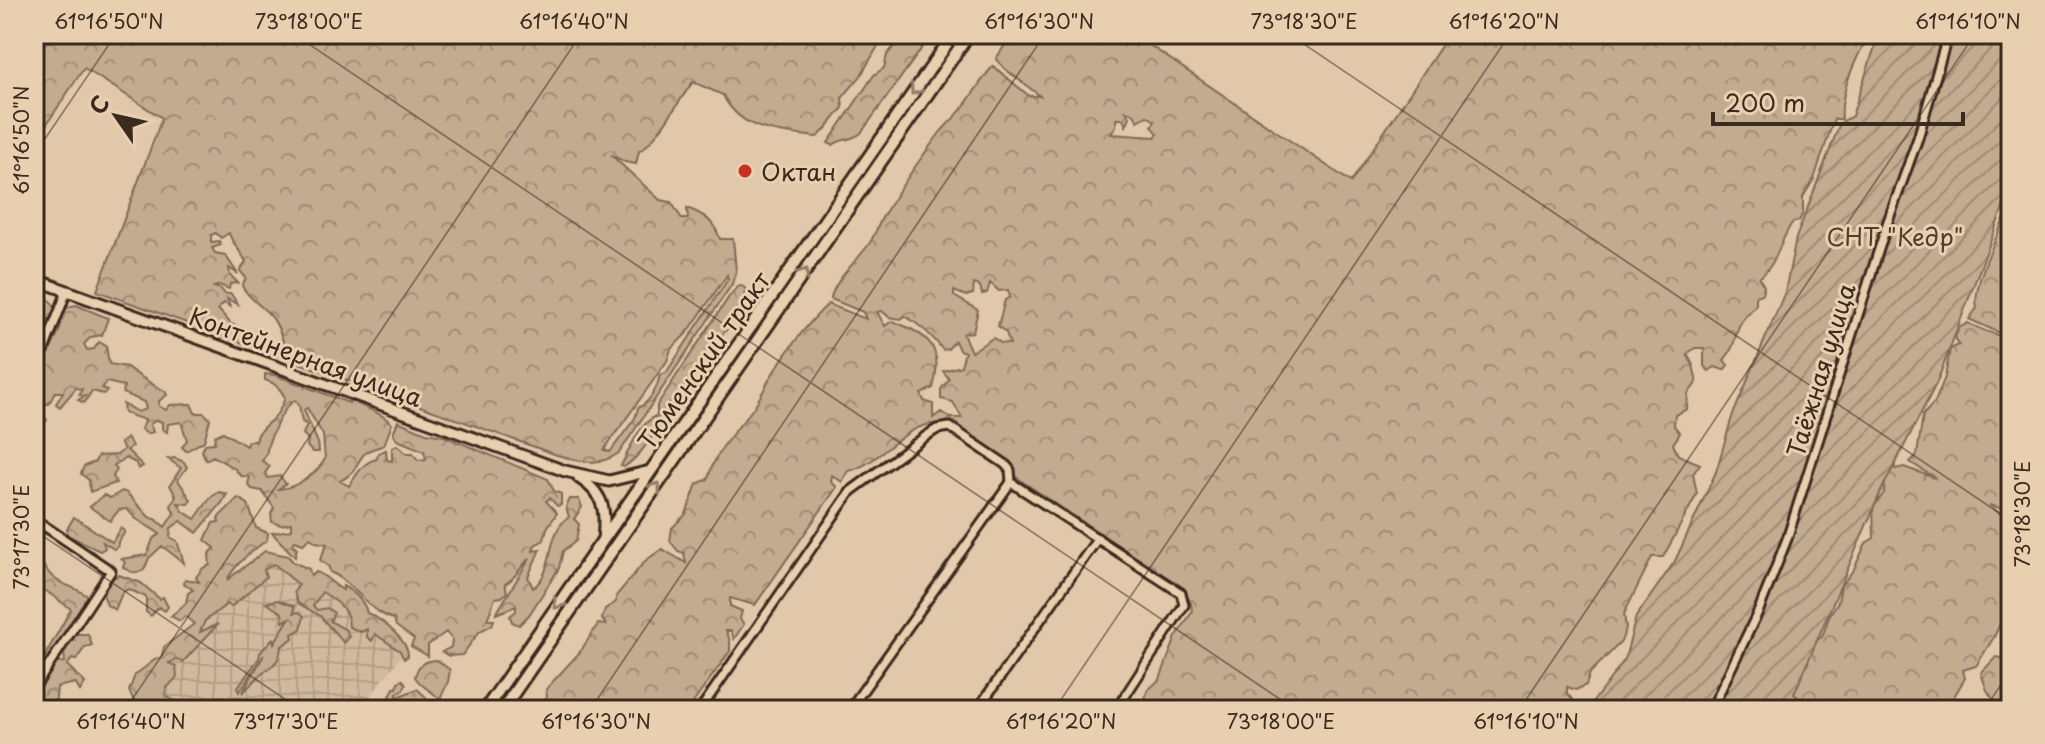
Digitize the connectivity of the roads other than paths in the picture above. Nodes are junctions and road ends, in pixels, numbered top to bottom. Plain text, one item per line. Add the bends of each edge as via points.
1 (954, 34) edge
2 (969, 34) edge
3 (1948, 34) edge
4 (34, 279) edge
5 (67, 291) junction
6 (34, 376) edge
7 (565, 471) junction
8 (650, 471) junction
9 (1011, 482) junction
10 (34, 519) edge
11 (43, 525) junction
12 (1098, 538) junction
13 (34, 539) edge
14 (603, 540) junction
15 (34, 688) edge
16 (485, 710) edge
17 (502, 710) edge
18 (700, 710) edge
19 (849, 710) edge
20 (977, 710) edge
21 (1116, 710) edge
22 (1712, 710) edge

1 -> 8 main road, Тюменский тракт
17 -> 2 main road, Тюменский тракт
3 - 22 street, Таёжная улица via 1787,539
4 - 5 street, Контейнерная улица
5 - 6 street
5 - 7 street, Контейнерная улица
7 - 8 street, Контейнерная улица via 609,481
7 - 14 street, Контейнерная улица via 602,500
8 - 14 main road, Тюменский тракт
9 - 12 street
9 - 18 street via 1005,464 950,427 926,436 870,476 843,502
9 - 19 street
10 - 11 street
11 - 13 street
11 - 15 street via 111,571
12 - 20 street
12 - 21 street via 1184,598
14 -> 16 main road, Тюменский тракт

